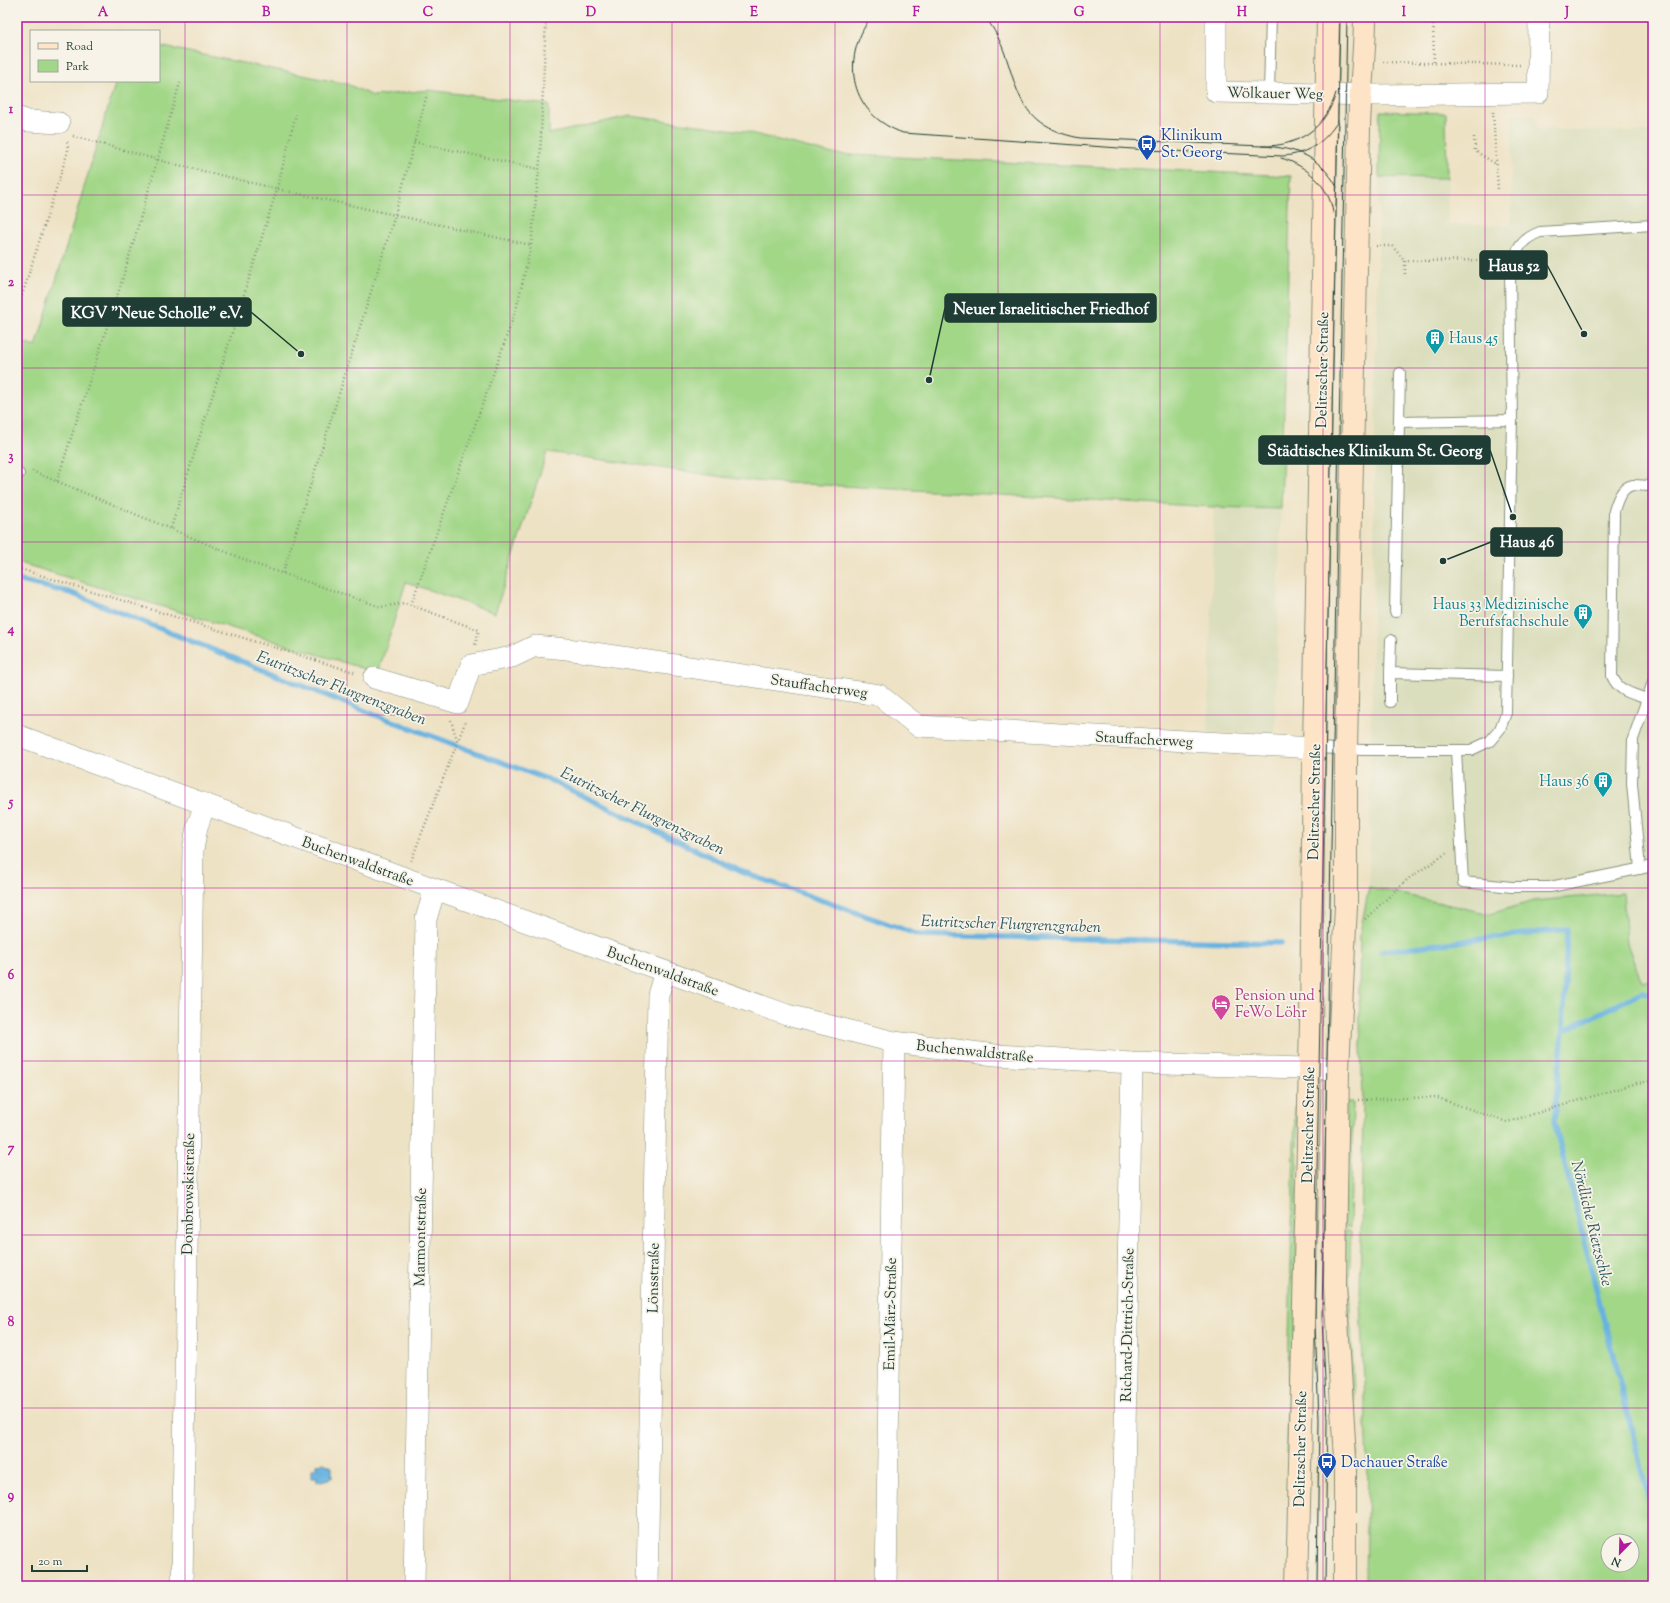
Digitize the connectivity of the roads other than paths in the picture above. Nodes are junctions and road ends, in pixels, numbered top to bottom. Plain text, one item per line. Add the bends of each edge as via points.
1 (1216, 17) edge
2 (1271, 17) edge
3 (1328, 17) edge
4 (1365, 17) edge
5 (1539, 17) edge
6 (1269, 92) junction
7 (1327, 93) junction
8 (1360, 94) junction
9 (17, 117) edge
10 (62, 128) road end
11 (1653, 225) edge
12 (1400, 373) dead end
13 (1512, 420) junction
14 (1399, 422) junction
15 (1653, 486) edge
16 (1395, 612) dead end
17 (1391, 640) dead end
18 (1390, 673) junction
19 (1507, 676) junction
20 (374, 678) road end
21 (1653, 682) edge
22 (1647, 699) junction
23 (1390, 702) dead end
24 (17, 735) edge
25 (1314, 748) junction
26 (1346, 749) junction
27 (1456, 750) junction
28 (205, 804) junction
29 (1653, 866) edge
30 (1640, 868) junction
31 (435, 889) junction
32 (665, 972) junction
33 (894, 1042) junction
34 (1132, 1063) junction
35 (1310, 1068) junction
36 (1338, 1069) junction
37 (182, 1586) edge
38 (414, 1586) edge
39 (647, 1586) edge
40 (886, 1586) edge
41 (1122, 1586) edge
42 (1296, 1586) edge
43 (1344, 1586) edge

1 - 6 street, Wölkauer Weg via 1216,92
2 - 6 lane
3 - 7 main road, Delitzscher Straße
4 - 8 main road, Delitzscher Straße via 1365,50
5 - 8 street via 1538,93
6 - 7 street, Wölkauer Weg
7 - 8 street, Wölkauer Weg
7 - 25 main road, Delitzscher Straße
8 - 26 main road, Delitzscher Straße
9 - 10 street
11 - 13 lane via 1540,232 1529,236 1521,244 1510,273
12 - 14 lane
13 - 14 lane
13 - 19 lane
14 - 16 lane
15 - 22 lane via 1628,487 1618,497 1614,511 1612,676 1616,686
17 - 18 lane
18 - 19 lane
18 - 23 lane
19 - 27 lane via 1506,713 1500,729 1490,741 1471,750
20 - 25 street, Stauffacherweg via 458,703 471,665 512,657 536,646 879,695 918,726
21 - 22 lane
22 - 30 lane via 1633,739 1632,783
24 - 28 street, Buchenwaldstraße
25 - 26 lane
25 - 35 main road, Delitzscher Straße
26 - 27 lane
26 - 36 main road, Delitzscher Straße via 1346,906
27 - 30 lane via 1463,882 1512,887 1550,887
28 - 31 street, Buchenwaldstraße
28 - 37 street, Dombrowskistraße via 193,850
29 - 30 lane
31 - 32 street, Buchenwaldstraße
31 - 38 street, Marmontstraße via 426,919
32 - 33 street, Buchenwaldstraße via 788,1015
32 - 39 street, Lönsstraße via 658,995
33 - 34 street, Buchenwaldstraße via 995,1055
33 - 40 street, Emil-März-Straße
34 - 35 street, Buchenwaldstraße
34 - 41 street, Richard-Dittrich-Straße
35 - 36 street, Buchenwaldstraße
35 - 42 main road, Delitzscher Straße
36 - 43 main road, Delitzscher Straße via 1335,1284 1345,1458

